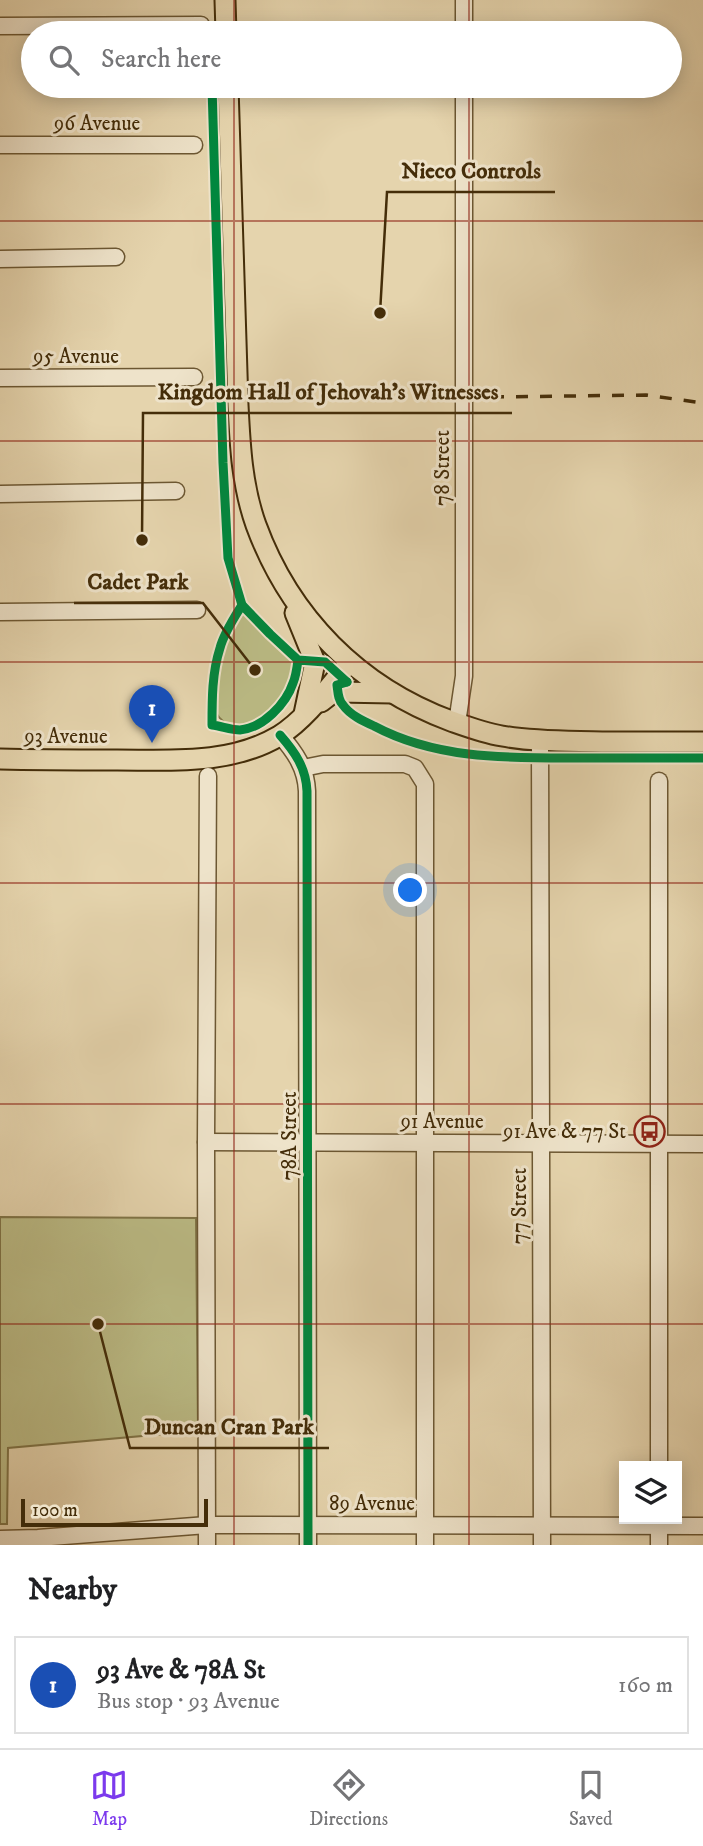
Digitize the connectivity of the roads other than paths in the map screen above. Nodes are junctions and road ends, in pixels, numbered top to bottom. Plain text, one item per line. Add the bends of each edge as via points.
1 (225, 0) edge
2 (464, 0) edge
3 (226, 21) edge
4 (464, 21) edge
5 (0, 26) edge
6 (21, 26) edge
7 (228, 98) edge
8 (464, 98) edge
9 (0, 145) edge
10 (194, 145) dead end
11 (116, 257) dead end
12 (0, 259) edge
13 (194, 377) dead end
14 (0, 378) edge
15 (176, 491) dead end
16 (0, 494) edge
17 (279, 576) junction
18 (197, 610) dead end
19 (0, 612) edge
20 (349, 663) junction
21 (392, 693) junction
22 (304, 715) junction
23 (457, 723) junction
24 (280, 735) junction
25 (540, 740) junction
26 (703, 742) edge
27 (0, 760) edge
28 (303, 768) junction
29 (208, 776) dead end
30 (659, 781) dead end
31 (206, 1142) junction
32 (307, 1143) junction
33 (425, 1143) junction
34 (541, 1143) junction
35 (659, 1144) junction
36 (703, 1144) edge
37 (659, 1461) edge
38 (619, 1523) edge
39 (659, 1524) edge
40 (681, 1524) edge
41 (207, 1525) junction
42 (308, 1525) junction
43 (425, 1525) junction
44 (542, 1526) junction
45 (703, 1526) edge
46 (0, 1539) edge
47 (104, 1539) edge
48 (207, 1545) edge
49 (308, 1545) edge
50 (425, 1545) edge
51 (542, 1545) edge
52 (659, 1545) edge

1 - 3 main road
2 - 4 street
5 - 6 street
7 - 17 main road via 240,447 255,522
8 - 23 street, 78 Street via 464,676
9 - 10 street, 96 Avenue
11 - 12 street
13 - 14 street, 95 Avenue
15 - 16 street
17 - 20 main road via 317,631
17 - 22 main road via 316,662
18 - 19 street
20 - 21 main road
20 - 22 main road, 93 Avenue
21 - 22 main road via 338,692
21 - 23 main road
22 - 24 main road, 93 Avenue
23 - 25 main road via 491,734
24 - 27 main road, 93 Avenue via 245,752 209,758
24 - 28 street, 78A Street
25 - 26 main road
25 - 34 street, 77 Street
28 - 32 street, 78A Street via 307,790
28 - 33 street via 405,764 415,768 425,784
29 - 31 street
30 - 35 street
31 - 32 street, 91 Avenue
31 - 41 street
32 - 33 street, 91 Avenue
32 - 42 street, 78A Street
33 - 34 street, 91 Avenue
33 - 43 street
34 - 35 street, 91 Avenue
34 - 44 street, 77 Street
35 - 36 street, 91 Avenue
35 - 37 street
38 - 44 street, 89 Avenue
39 - 52 street
40 - 45 street, 89 Avenue
41 - 42 street, 89 Avenue
41 - 47 street, 89 Avenue
41 - 48 street
42 - 43 street, 89 Avenue
42 - 49 street, 78A Street
43 - 44 street, 89 Avenue
43 - 50 street
44 - 51 street, 77 Street
46 - 47 street, 89 Avenue

